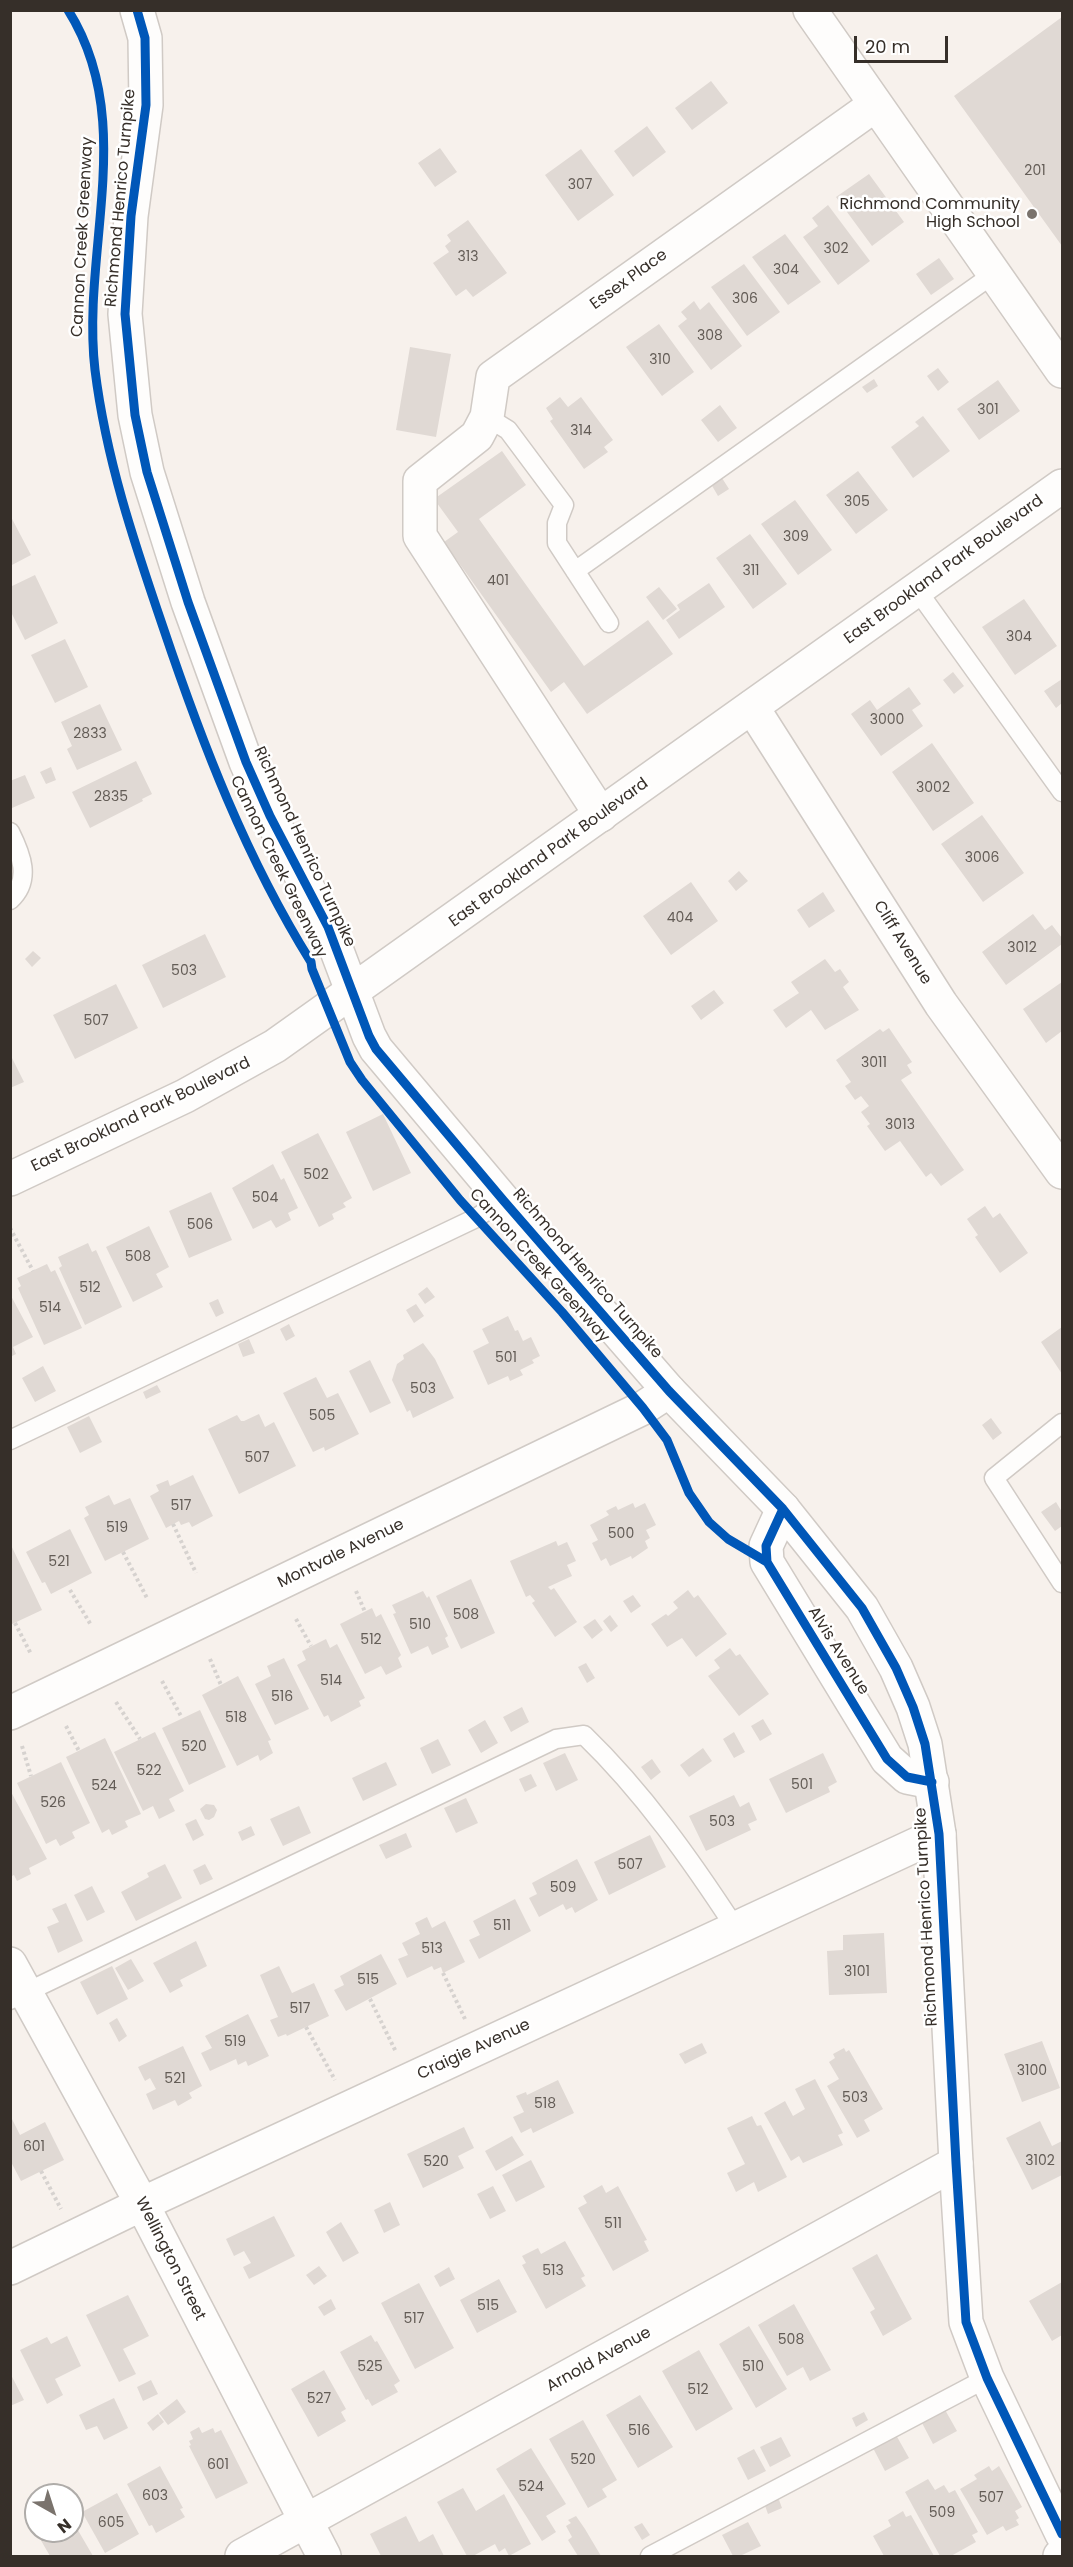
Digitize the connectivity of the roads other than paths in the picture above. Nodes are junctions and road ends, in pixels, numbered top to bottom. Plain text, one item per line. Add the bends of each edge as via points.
1 (137, 10) edge
2 (810, 10) edge
3 (875, 105) junction
4 (995, 273) junction
5 (1062, 371) edge
6 (487, 417) junction
7 (1062, 486) edge
8 (575, 572) junction
9 (917, 590) junction
10 (609, 622) dead end
11 (752, 707) junction
12 (1062, 792) edge
13 (601, 815) junction
14 (10, 831) edge
15 (10, 900) edge
16 (353, 993) junction
17 (1062, 1172) edge
18 (10, 1179) edge
19 (503, 1200) junction
20 (669, 1390) junction
21 (1062, 1423) edge
22 (10, 1440) edge
23 (783, 1509) junction
24 (1062, 1583) edge
25 (10, 1713) edge
26 (932, 1782) junction
27 (939, 1834) junction
28 (736, 1929) junction
29 (10, 1964) edge
30 (18, 1996) edge
31 (956, 2163) junction
32 (142, 2204) junction
33 (10, 2268) edge
34 (987, 2378) junction
35 (305, 2522) junction
36 (1062, 2534) edge
37 (242, 2556) edge
38 (324, 2556) edge
39 (650, 2556) edge

1 - 16 street, Richmond Henrico Turnpike via 145,38 146,105 131,216 125,314 137,427 159,515 230,720 270,816 328,927
2 - 3 street
3 - 4 street
3 - 6 street, Essex Place via 493,377
4 - 5 street
4 - 8 lane
6 - 8 lane via 508,430 564,506 557,523 557,543
6 - 13 street, Essex Place via 477,436 420,481 420,536
7 - 9 street, East Brookland Park Boulevard
8 - 10 lane
9 - 11 street, East Brookland Park Boulevard
9 - 12 lane
11 - 13 street, East Brookland Park Boulevard
11 - 17 street, Cliff Avenue via 941,1004
13 - 16 street, East Brookland Park Boulevard
14 - 15 lane via 20,852 24,876
16 - 18 street, East Brookland Park Boulevard via 243,1065
16 - 19 street, Richmond Henrico Turnpike via 369,1036 389,1066
19 - 20 street, Richmond Henrico Turnpike
19 - 22 lane via 476,1218
20 - 23 street, Richmond Henrico Turnpike
20 - 25 street, Montvale Avenue via 632,1413
21 - 24 lane via 994,1478
23 - 26 street, Richmond Henrico Turnpike via 846,1586 877,1633 913,1707
23 - 26 street, Alvis Avenue via 765,1554 774,1575 886,1759 907,1777
26 - 27 street, Richmond Henrico Turnpike
27 - 28 street, Craigie Avenue
27 - 31 street, Richmond Henrico Turnpike
28 - 30 lane via 673,1838 615,1765 584,1735 556,1739
28 - 32 street, Craigie Avenue
29 - 30 street, Wellington Street
30 - 32 street, Wellington Street
31 - 34 street, Richmond Henrico Turnpike via 966,2322
31 - 35 street, Arnold Avenue
32 - 33 street, Craigie Avenue
32 - 35 street, Wellington Street
34 - 36 street, Richmond Henrico Turnpike
34 - 39 lane
35 - 37 street, Arnold Avenue
35 - 38 street, Wellington Street

